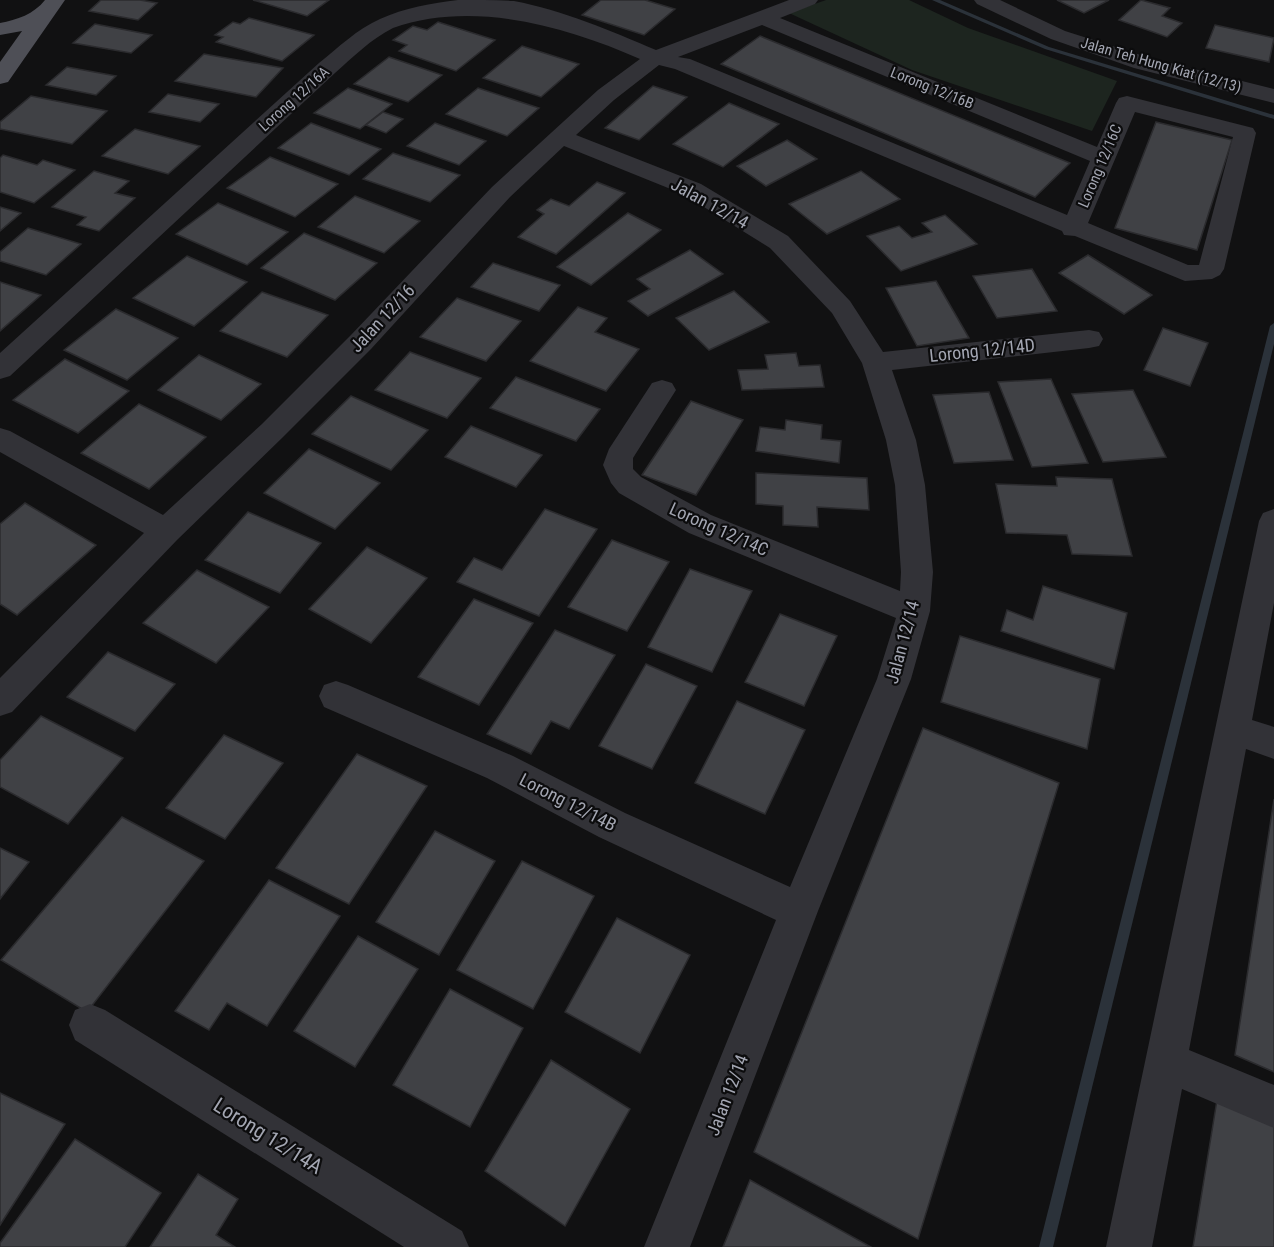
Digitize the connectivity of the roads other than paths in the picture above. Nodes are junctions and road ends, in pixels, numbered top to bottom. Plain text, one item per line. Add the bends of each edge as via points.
1 (808, 0) edge
2 (984, 0) edge
3 (51, 6) edge
4 (760, 17) junction
5 (0, 29) edge
6 (655, 58) junction
7 (0, 77) edge
8 (1274, 96) edge
9 (1127, 103) joint
10 (561, 137) junction
11 (1104, 158) junction
12 (1073, 228) junction
13 (1089, 339) dead end
14 (876, 362) junction
15 (0, 369) edge
16 (662, 390) dead end
17 (0, 439) edge
18 (1274, 521) edge
19 (166, 531) junction
20 (914, 611) junction
21 (336, 696) dead end
22 (0, 701) edge
23 (1234, 729) junction
24 (1274, 743) edge
25 (799, 911) junction
26 (90, 1025) dead end
27 (1165, 1061) junction
28 (1274, 1107) edge
29 (446, 1247) edge
30 (667, 1247) edge
31 (1129, 1247) edge

1 - 4 street, Jalan 12/16
2 - 8 street, Jalan Teh Hung Kiat (12/13) via 1069,39 1142,63
3 - 5 main road via 23,25
3 - 7 main road
4 - 6 street, Jalan 12/16
4 - 11 street, Lorong 12/16B
6 - 10 street, Jalan 12/16 via 606,95
6 - 12 street, Lorong 12/16A via 682,64
6 - 15 street, Lorong 12/16A via 609,38 513,7 477,4 431,9 381,26 327,68
9 - 11 street, Lorong 12/16C
9 - 12 street, Lorong 12/16A via 1245,134 1211,269 1185,273
10 - 14 street, Jalan 12/14 via 692,189 779,242 841,307
10 - 19 street, Jalan 12/16 via 501,192 272,431
11 - 12 street, Lorong 12/16C
13 - 14 street, Lorong 12/14D
14 - 20 street, Jalan 12/14 via 901,440 910,485 917,572
16 - 20 street, Lorong 12/14C via 619,457 621,476 630,485 700,524
17 - 19 street
18 - 23 street
19 - 22 street, Jalan 12/16
20 - 25 street, Jalan 12/14 via 894,679
21 - 25 street, Lorong 12/14B via 500,767 612,825
23 - 24 street
23 - 27 street
25 - 30 street, Jalan 12/14
26 - 29 street, Lorong 12/14A
27 - 28 street
27 - 31 street

